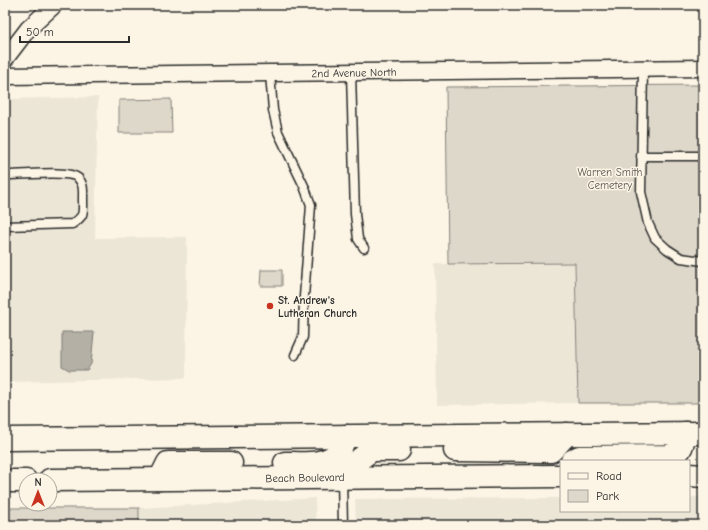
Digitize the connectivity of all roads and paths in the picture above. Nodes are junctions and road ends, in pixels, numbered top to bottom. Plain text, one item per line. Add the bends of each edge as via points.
1 (54, 5) edge
2 (5, 59) edge
3 (703, 68) edge
4 (643, 69) junction
5 (351, 73) junction
6 (270, 74) junction
7 (5, 76) edge
8 (641, 156) junction
9 (703, 156) edge
10 (5, 175) edge
11 (5, 226) edge
12 (364, 248) dead end
13 (703, 261) edge
14 (295, 355) dead end
15 (694, 433) edge
16 (567, 434) junction
17 (346, 436) junction
18 (5, 439) edge
19 (574, 460) edge
20 (556, 473) edge
21 (690, 475) edge
22 (703, 476) edge
23 (342, 477) junction
24 (160, 479) junction
25 (58, 480) edge
26 (5, 481) edge
27 (18, 481) edge
28 (343, 525) edge

1 - 2 street via 28,28
3 - 4 street, 2nd Avenue North
4 - 5 street, 2nd Avenue North
4 - 8 lane
5 - 6 street, 2nd Avenue North
5 - 12 lane via 355,214 358,239
6 - 7 street, 2nd Avenue North
6 - 14 lane via 278,132 311,205 303,337
8 - 9 lane
8 - 13 lane via 643,203 655,238 681,258
10 - 11 lane via 66,173 77,177 82,185 83,214 72,224
15 - 16 highway
15 - 19 highway via 677,453 668,456 579,457
16 - 17 highway
16 - 23 highway via 551,451 372,450 353,464
17 - 18 highway
17 - 24 highway via 339,451 327,460 308,463 168,463
20 - 23 highway, Beach Boulevard
21 - 22 highway
23 - 24 highway, Beach Boulevard
23 - 28 lane
24 - 25 highway, Beach Boulevard
26 - 27 highway

